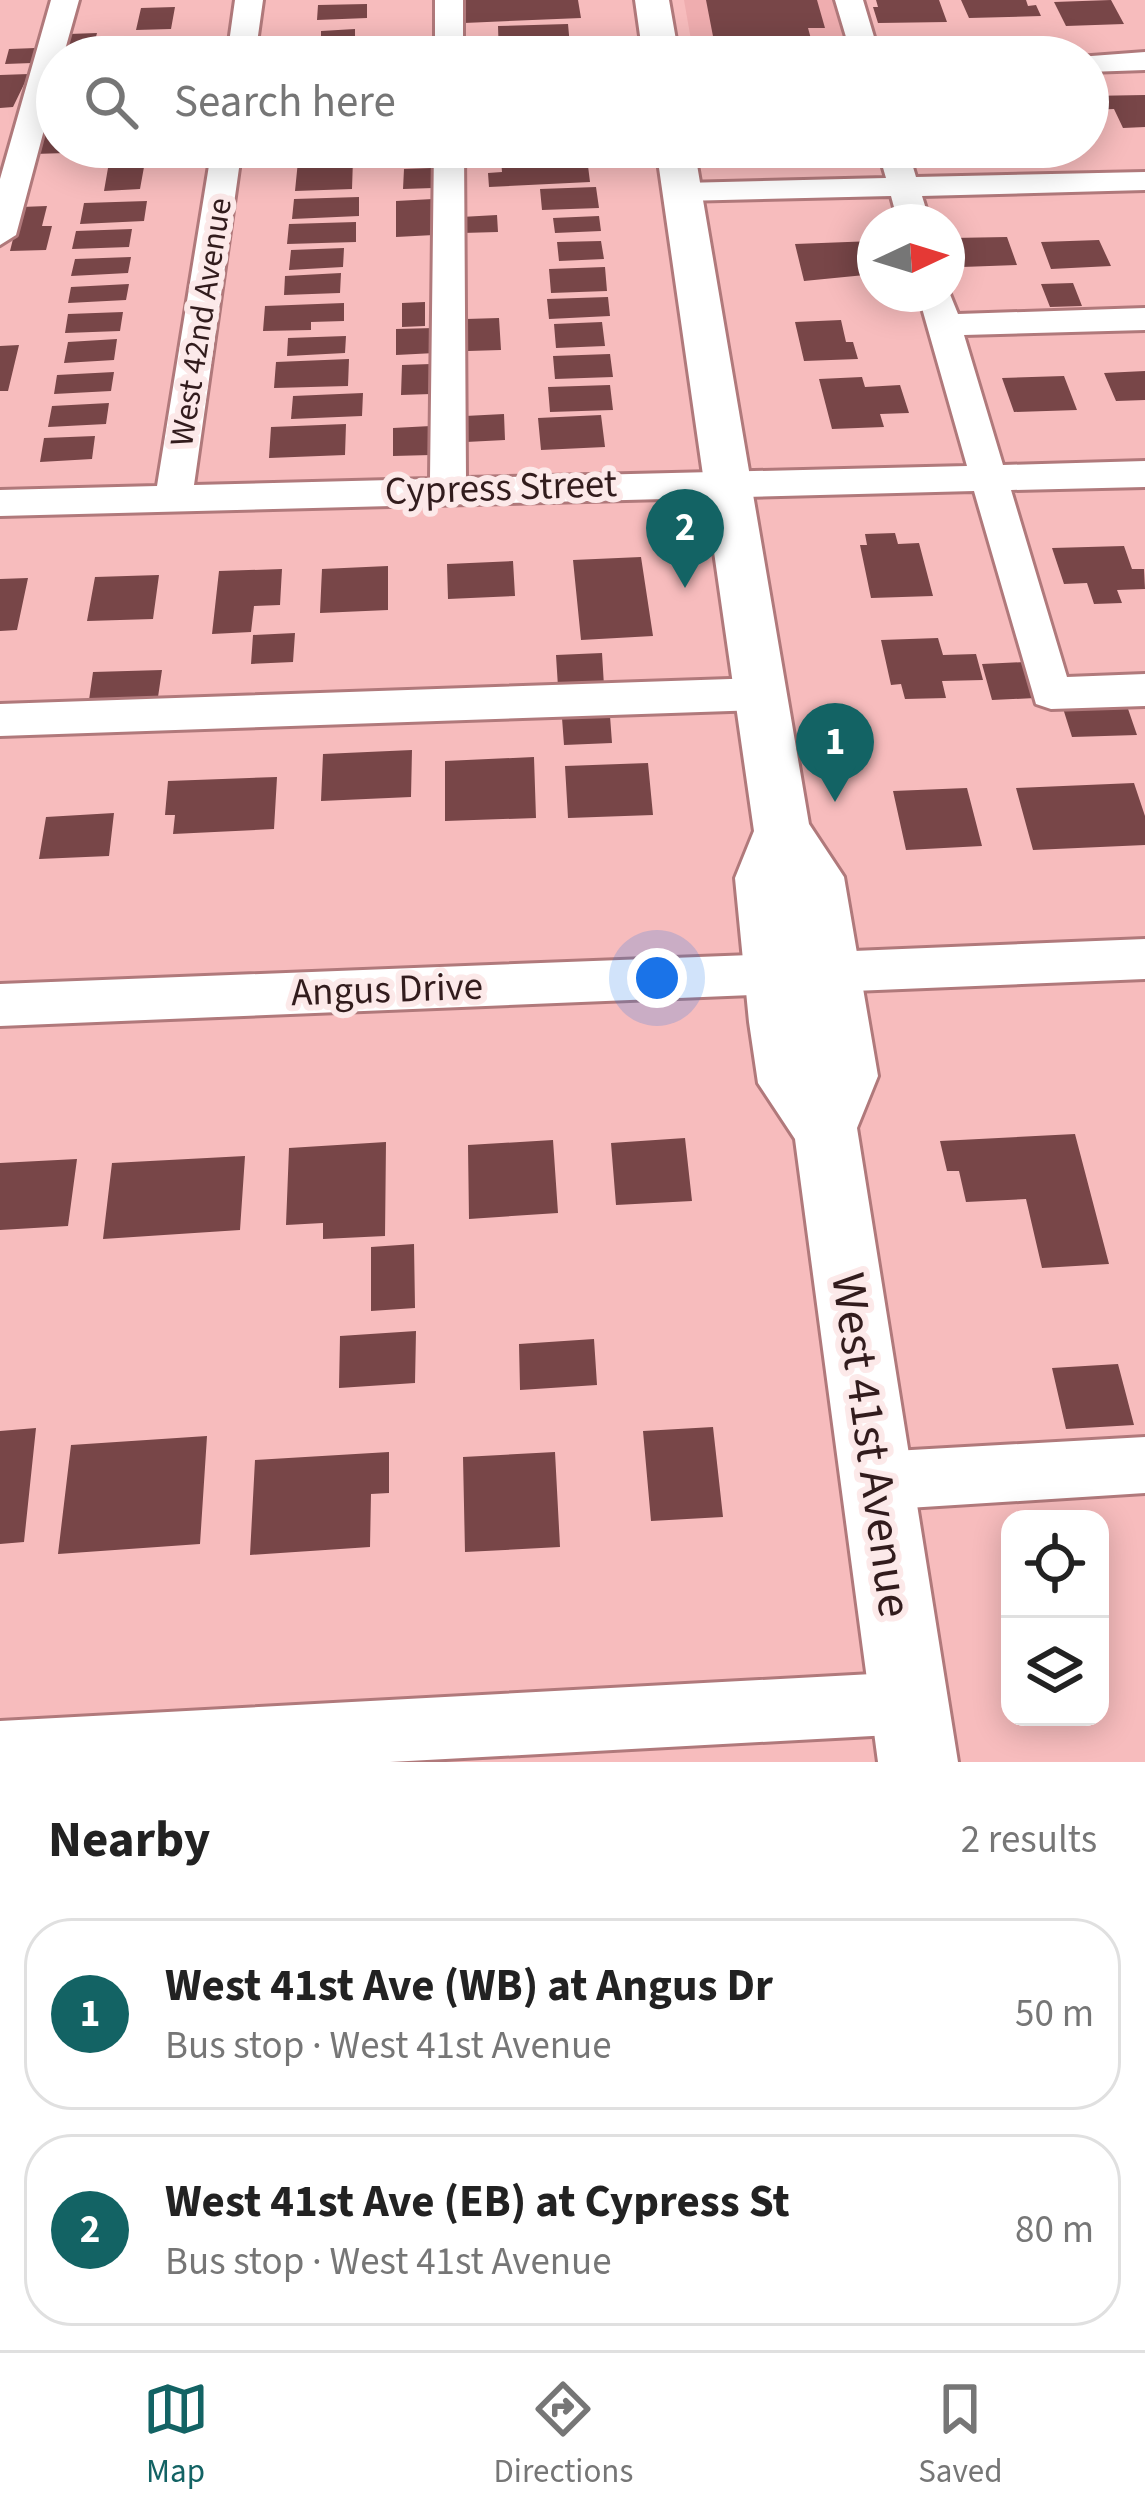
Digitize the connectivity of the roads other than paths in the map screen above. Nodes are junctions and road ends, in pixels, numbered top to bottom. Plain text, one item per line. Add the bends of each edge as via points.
1 (65, 0) edge
2 (250, 0) edge
3 (449, 0) edge
4 (652, 0) edge
5 (849, 0) edge
6 (55, 36) edge
7 (244, 36) edge
8 (449, 36) edge
9 (658, 36) edge
10 (860, 36) edge
11 (1145, 61) edge
12 (1109, 62) edge
13 (36, 105) edge
14 (224, 168) edge
15 (449, 168) edge
16 (898, 168) edge
17 (678, 170) edge
18 (1145, 181) edge
19 (904, 187) junction
20 (909, 204) edge
21 (0, 235) edge
22 (965, 310) edge
23 (940, 312) edge
24 (1145, 319) edge
25 (1145, 474) edge
26 (988, 478) junction
27 (725, 484) junction
28 (448, 489) junction
29 (174, 497) junction
30 (0, 503) edge
31 (1145, 690) edge
32 (760, 694) junction
33 (0, 720) edge
34 (1145, 959) edge
35 (801, 973) junction
36 (0, 1005) edge
37 (1145, 1465) edge
38 (876, 1481) junction
39 (913, 1732) edge
40 (0, 1751) edge

1 - 6 street
2 - 7 street
3 - 8 street
4 - 9 main road
5 - 10 street
11 - 12 street
13 - 21 street
14 - 29 street, West 42nd Avenue
15 - 28 street
16 - 19 street
17 - 19 street
17 - 27 main road, West 41st Avenue
18 - 19 street
19 - 20 street
22 - 24 street
23 - 26 street
25 - 26 street, Cypress Street
26 - 27 street, Cypress Street
26 - 31 street via 1051,693
27 - 28 street, Cypress Street
27 - 32 main road, West 41st Avenue
28 - 29 street, Cypress Street
29 - 30 street, Cypress Street
32 - 33 street
32 - 35 main road, West 41st Avenue via 782,831 763,878
34 - 35 street, Angus Drive
35 - 36 street, Angus Drive
35 - 38 main road, West 41st Avenue via 789,1083 825,1128
37 - 38 street
38 - 39 main road, West 41st Avenue
39 - 40 street

